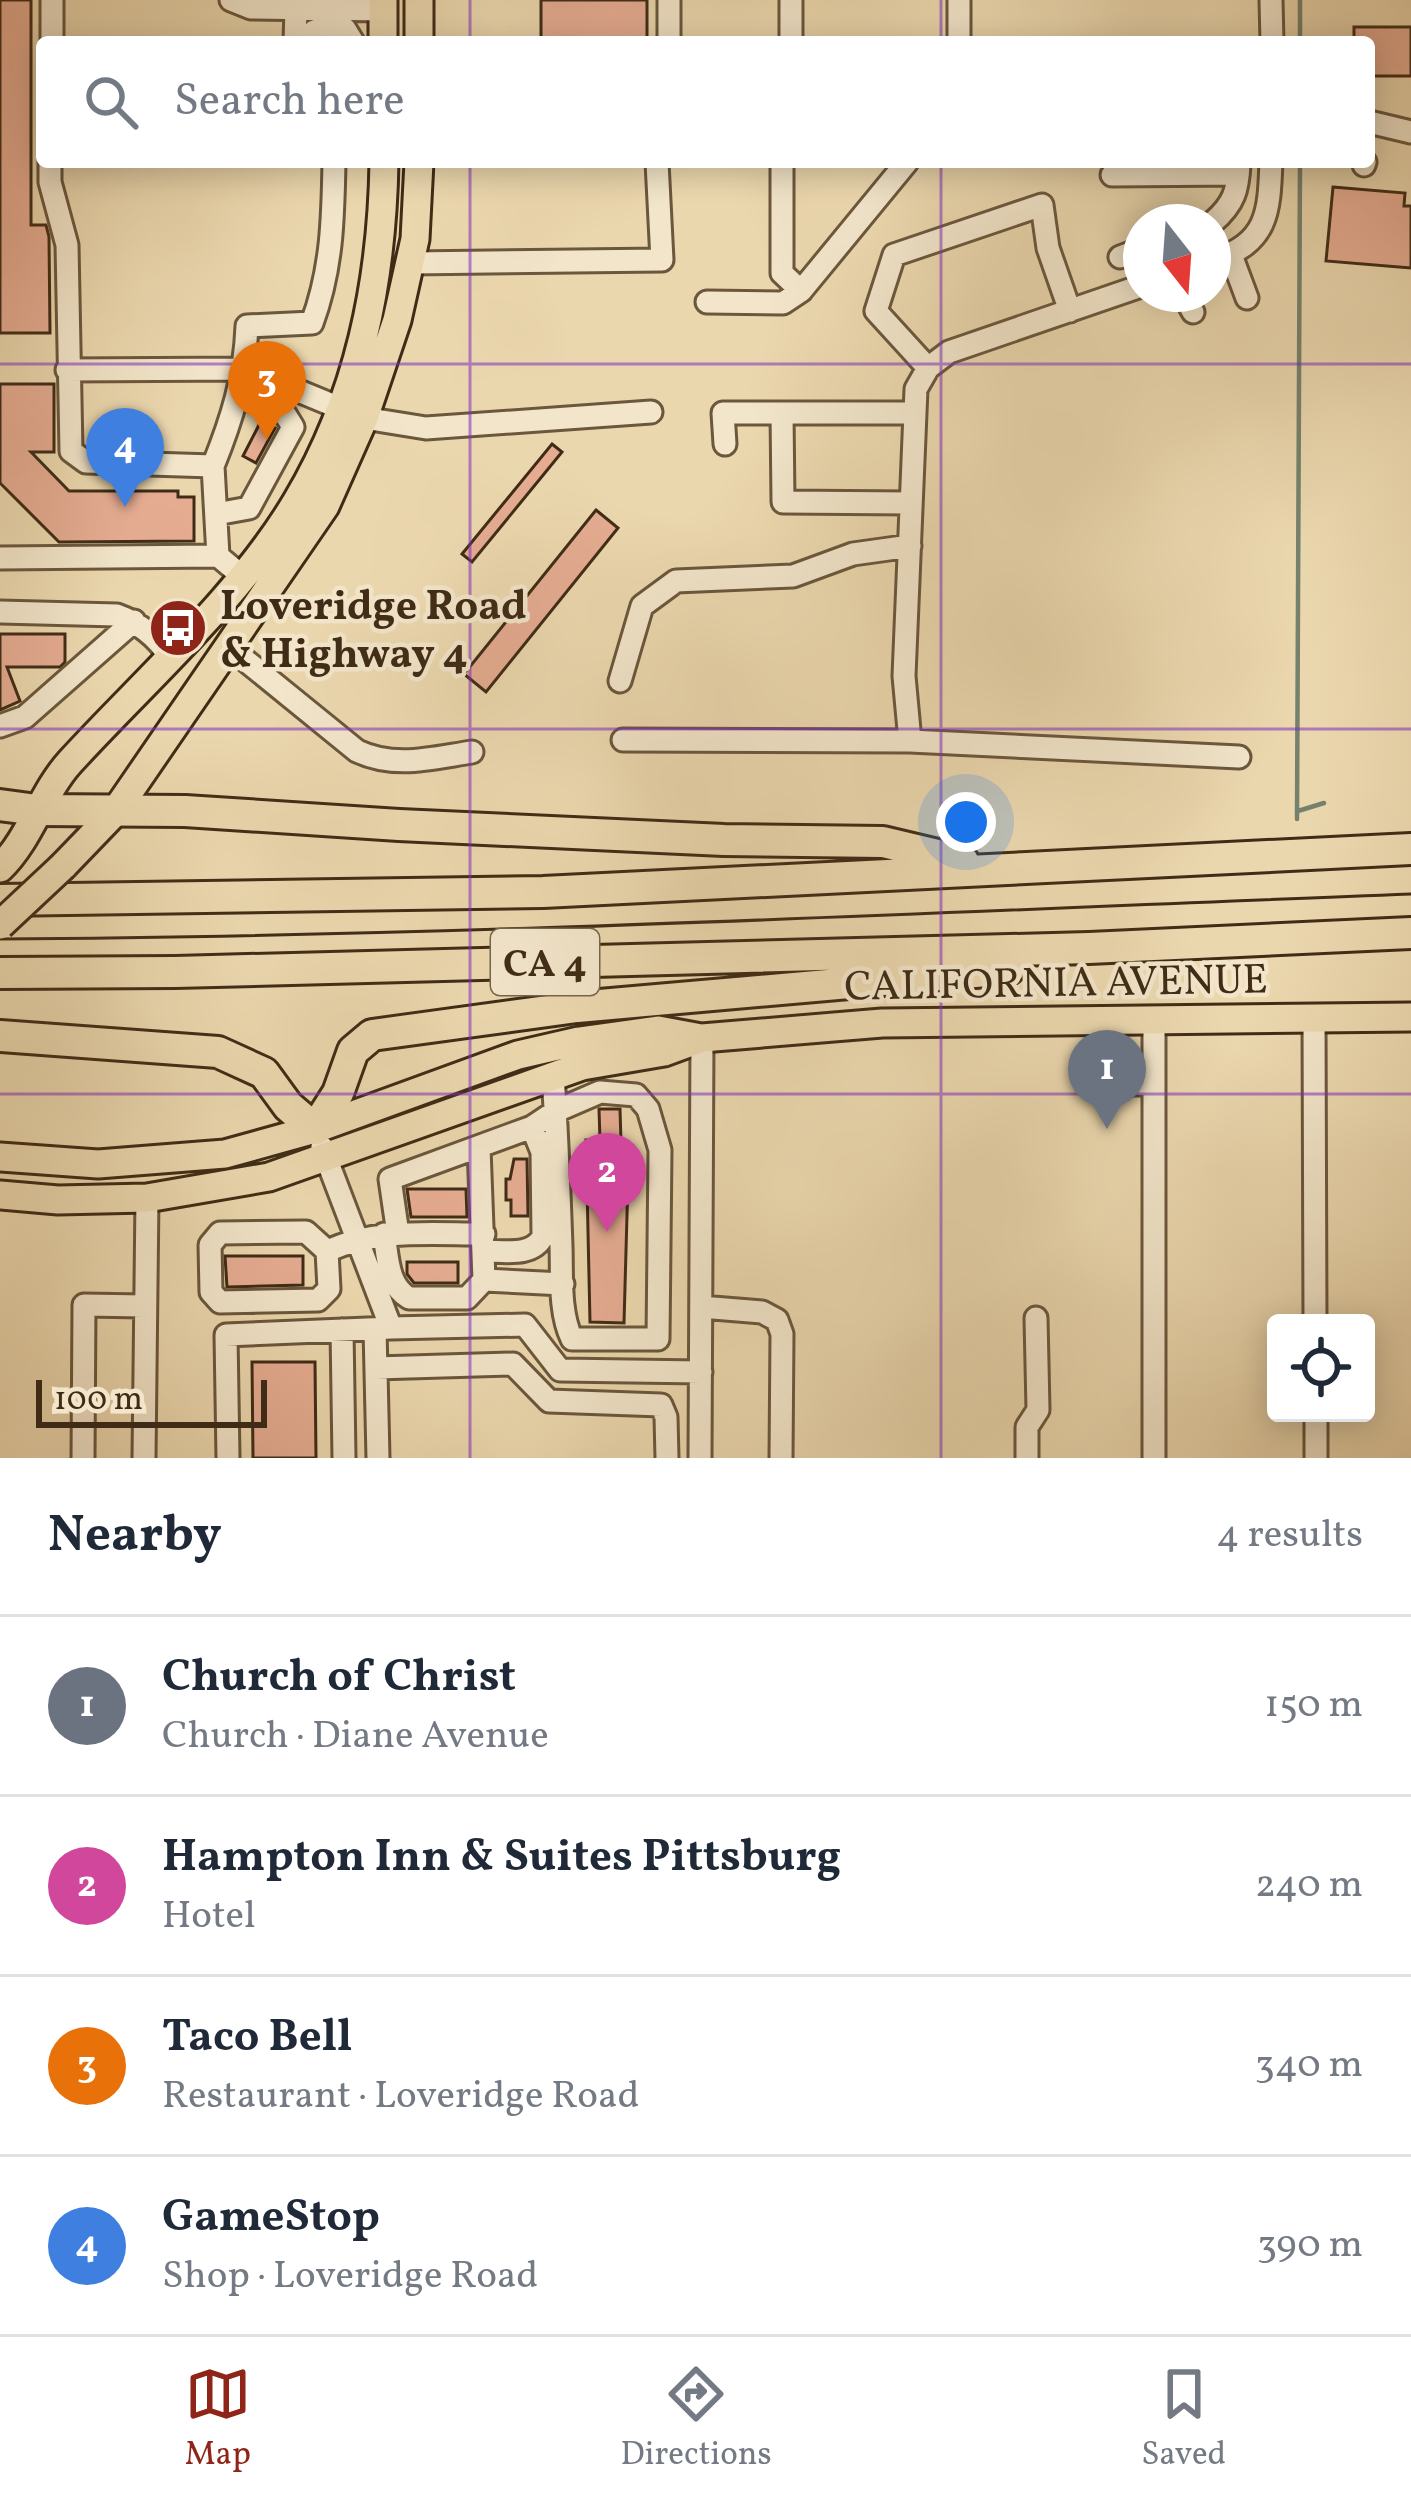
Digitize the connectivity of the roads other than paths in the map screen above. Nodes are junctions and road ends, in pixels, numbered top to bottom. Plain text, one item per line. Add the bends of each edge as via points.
1 (52, 0) edge
2 (231, 0) edge
3 (419, 0) edge
4 (669, 0) edge
5 (791, 0) edge
6 (958, 0) edge
7 (1271, 0) edge
8 (339, 5) edge
9 (383, 5) edge
10 (296, 9) junction
11 (52, 36) edge
12 (296, 36) edge
13 (312, 36) edge
14 (349, 36) edge
15 (383, 36) edge
16 (419, 36) edge
17 (669, 36) edge
18 (791, 36) edge
19 (959, 36) edge
20 (1272, 36) edge
21 (1375, 128) edge
22 (1411, 132) edge
23 (50, 168) edge
24 (334, 168) edge
25 (384, 168) edge
26 (419, 168) edge
27 (657, 168) edge
28 (782, 168) edge
29 (902, 168) edge
30 (1239, 168) edge
31 (1271, 168) edge
32 (1112, 175) dead end
33 (1231, 206) edge
34 (1231, 252) edge
35 (410, 263) junction
36 (1231, 272) edge
37 (801, 292) junction
38 (1123, 292) edge
39 (1247, 298) dead end
40 (706, 302) dead end
41 (1070, 310) junction
42 (928, 368) junction
43 (245, 369) junction
44 (67, 370) junction
45 (238, 395) junction
46 (651, 412) dead end
47 (782, 412) junction
48 (915, 412) junction
49 (354, 414) junction
50 (725, 444) dead end
51 (213, 466) junction
52 (911, 503) junction
53 (216, 514) junction
54 (910, 546) junction
55 (218, 556) junction
56 (0, 558) edge
57 (242, 576) junction
58 (0, 612) edge
59 (134, 621) junction
60 (229, 647) junction
61 (169, 656) junction
62 (620, 681) dead end
63 (0, 726) edge
64 (623, 740) dead end
65 (910, 741) junction
66 (472, 752) dead end
67 (1239, 757) dead end
68 (0, 805) edge
69 (37, 810) junction
70 (116, 812) junction
71 (1411, 849) edge
72 (4, 864) edge
73 (994, 868) junction
74 (0, 899) edge
75 (0, 925) edge
76 (1411, 933) edge
77 (1089, 948) junction
78 (0, 973) edge
79 (1411, 1017) edge
80 (1154, 1018) junction
81 (1314, 1018) junction
82 (0, 1036) edge
83 (702, 1038) junction
84 (553, 1076) junction
85 (1154, 1084) junction
86 (1098, 1086) dead end
87 (556, 1111) junction
88 (532, 1127) junction
89 (321, 1143) junction
90 (478, 1148) junction
91 (702, 1148) junction
92 (660, 1150) junction
93 (0, 1157) edge
94 (0, 1195) edge
95 (147, 1198) junction
96 (391, 1234) junction
97 (358, 1237) junction
98 (484, 1243) junction
99 (328, 1251) junction
100 (484, 1280) junction
101 (563, 1284) junction
102 (143, 1306) junction
103 (701, 1307) junction
104 (1315, 1314) edge
105 (1036, 1318) dead end
106 (383, 1329) junction
107 (342, 1330) junction
108 (376, 1368) junction
109 (700, 1372) junction
110 (1316, 1422) edge
111 (82, 1458) edge
112 (144, 1458) edge
113 (228, 1458) edge
114 (344, 1458) edge
115 (377, 1458) edge
116 (667, 1458) edge
117 (700, 1458) edge
118 (782, 1458) edge
119 (1027, 1458) edge
120 (1154, 1458) edge
121 (1316, 1458) edge

1 - 11 street
2 - 10 street
3 - 16 main road
4 - 17 street
5 - 18 street
6 - 19 street
7 - 20 street
8 - 9 street
8 - 10 street
9 - 15 main road
10 - 12 street
13 - 14 street via 325,27
21 - 22 street
23 - 44 street via 68,245
24 - 43 street via 332,246 312,323 247,326
25 - 49 main road via 383,238
26 - 35 main road
27 - 35 street via 662,260
28 - 37 street via 782,273
29 - 37 street
30 - 32 street
30 - 33 street
31 - 34 street via 1269,210 1258,234
35 - 49 main road via 397,320
36 - 39 street
37 - 40 street via 782,303
38 - 41 street
41 - 42 street via 949,352
41 - 42 street via 1042,205 894,254 876,311
42 - 48 street
43 - 44 street
43 - 45 street
43 - 49 street
44 - 51 street via 71,451 86,462
45 - 51 street
45 - 53 street via 288,416 292,430 250,506
46 - 49 street via 426,428
47 - 48 street
47 - 50 street via 723,413
47 - 52 street via 783,502
48 - 52 street
49 - 57 main road
49 - 60 main road via 325,506
51 - 53 street
52 - 54 street
53 - 55 street
54 - 62 street via 853,554 793,576 676,581 642,606
54 - 65 street
55 - 56 street
55 - 57 street
57 - 61 main road
58 - 59 street
59 - 61 street
59 - 63 street via 25,717
60 - 66 street via 379,762
60 - 70 main road
61 - 69 main road
64 - 65 street
65 - 67 street
68 - 69 highway
69 - 70 highway
69 - 72 main road
70 - 73 highway via 884,842
70 - 75 main road, bridge
71 - 73 highway, CA 4
73 - 74 highway, CA 4 via 543,892
76 - 77 highway, CA 4
77 - 78 highway, CA 4
77 - 89 highway via 1048,965 577,1007 372,1035 353,1052
79 - 81 main road, CALIFORNIA AVENUE
80 - 81 main road, CALIFORNIA AVENUE
80 - 83 main road, CALIFORNIA AVENUE via 882,1023
80 - 85 street
81 - 104 street
82 - 89 highway via 218,1052 264,1073
83 - 84 main road, CALIFORNIA AVENUE
83 - 89 main road, CALIFORNIA AVENUE via 658,1030 518,1055
83 - 91 street
84 - 87 street
84 - 89 main road, CALIFORNIA AVENUE
85 - 86 street
85 - 120 street
87 - 88 street
87 - 92 street via 600,1092 636,1095
87 - 101 street
88 - 90 street
88 - 98 street via 542,1152 540,1244 527,1250
89 - 93 main road, CALIFORNIA AVENUE via 156,1162
89 - 95 main road, CALIFORNIA AVENUE via 269,1177
89 - 97 street
90 - 96 street via 390,1180
90 - 98 street
91 - 92 street
91 - 103 street
92 - 101 street via 658,1339 572,1339
94 - 95 main road, CALIFORNIA AVENUE
95 - 102 street
96 - 97 street
96 - 98 street
96 - 100 street via 392,1278 410,1298 466,1298
97 - 99 street
97 - 106 street
98 - 100 street
99 - 99 street via 306,1232 220,1233 210,1245 214,1299 318,1300 329,1289
100 - 101 street
102 - 111 street via 84,1305
102 - 112 street
103 - 109 street
103 - 118 street via 777,1320
105 - 119 street via 1037,1410 1027,1427
106 - 107 street
106 - 108 street
106 - 109 street via 525,1325 560,1370
107 - 113 street via 226,1334
107 - 114 street
108 - 115 street
108 - 116 street via 513,1364 549,1401 661,1405
109 - 117 street
110 - 121 street

